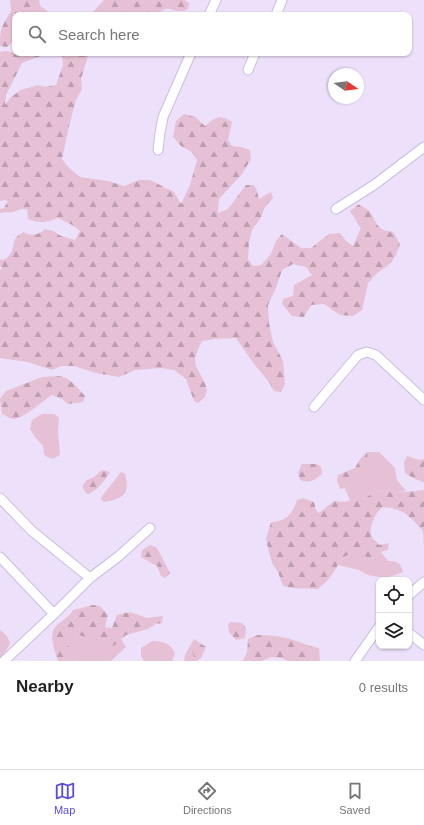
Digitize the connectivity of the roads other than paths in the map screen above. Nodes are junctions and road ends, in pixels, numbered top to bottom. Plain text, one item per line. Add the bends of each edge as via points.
1 (216, 0) edge
2 (282, 0) edge
3 (210, 12) edge
4 (277, 12) edge
5 (190, 56) edge
6 (254, 56) edge
7 (248, 70) dead end
8 (424, 147) edge
9 (158, 150) dead end
10 (336, 209) dead end
11 (424, 400) edge
12 (314, 407) dead end
13 (0, 498) edge
14 (150, 528) dead end
15 (0, 557) edge
16 (90, 578) junction
17 (424, 582) edge
18 (412, 592) edge
19 (54, 614) junction
20 (376, 632) edge
21 (412, 635) edge
22 (424, 645) edge
23 (4, 661) edge
24 (355, 661) edge

1 - 3 street
2 - 4 street
5 - 9 street via 163,117
6 - 7 street
8 - 10 street via 374,185
11 - 12 street via 376,355 367,352 358,355
13 - 16 street via 32,531
14 - 16 street
15 - 19 street
16 - 19 street
17 - 18 street
19 - 23 street
20 - 24 street
21 - 22 street

